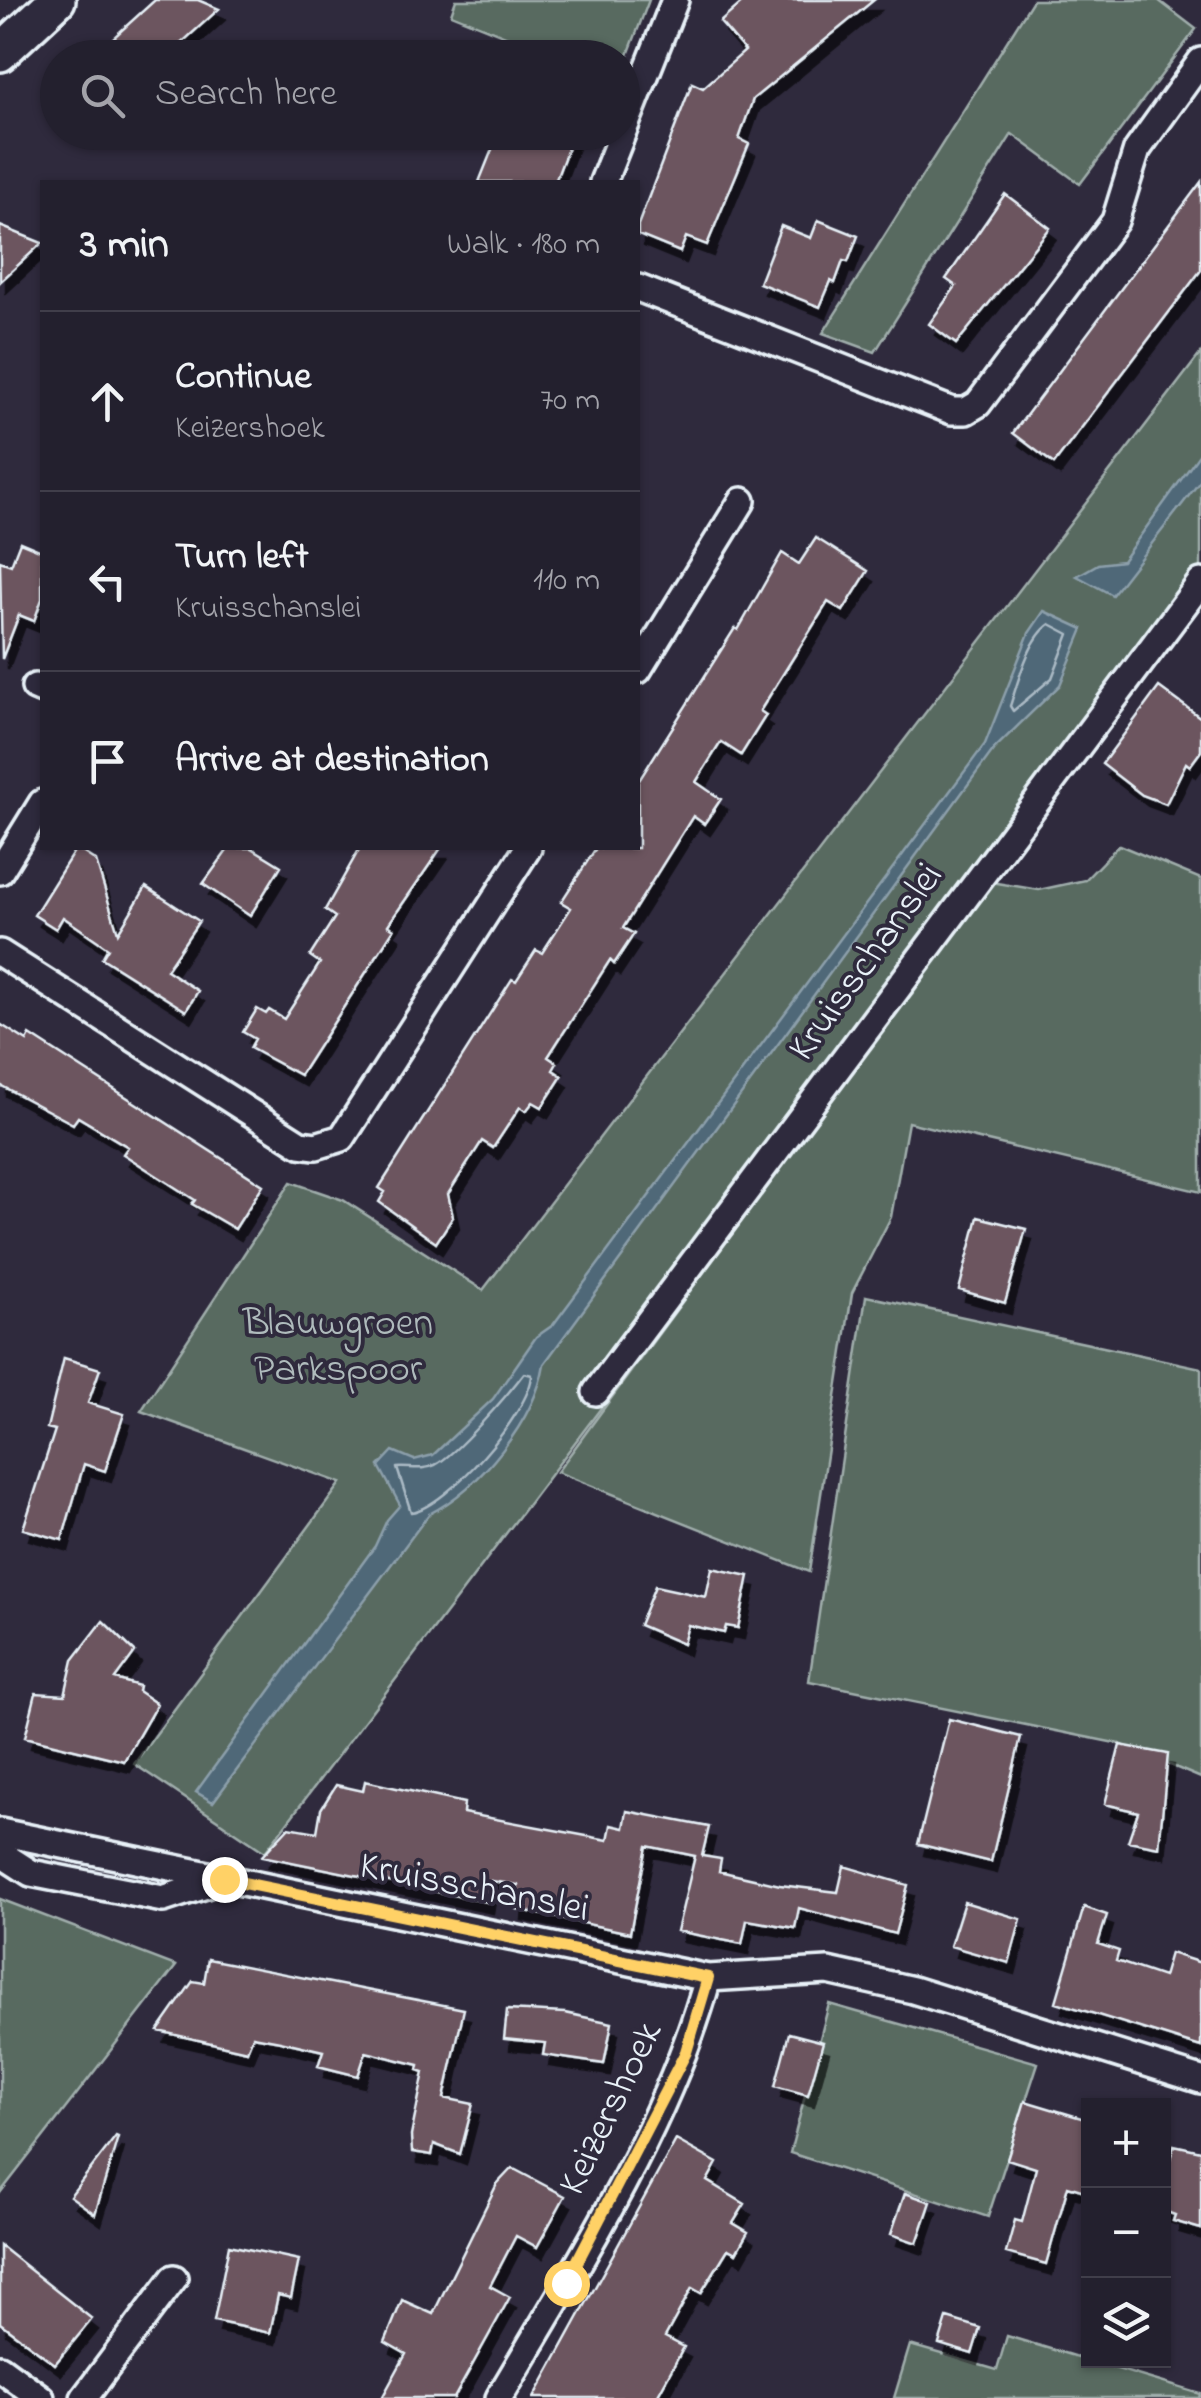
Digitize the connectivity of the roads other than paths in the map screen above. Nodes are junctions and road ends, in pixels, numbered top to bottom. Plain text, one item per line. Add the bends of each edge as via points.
1 (58, 0) edge
2 (675, 0) edge
3 (0, 53) edge
4 (1201, 61) edge
5 (640, 88) edge
6 (616, 150) edge
7 (604, 180) edge
8 (640, 289) edge
9 (742, 501) dead end
10 (1201, 582) edge
11 (640, 667) edge
12 (40, 806) edge
13 (527, 850) edge
14 (0, 871) edge
15 (0, 953) edge
16 (596, 1392) dead end
17 (0, 1832) edge
18 (0, 1853) edge
19 (224, 1879) junction
20 (708, 1978) junction
21 (1201, 2080) edge
22 (174, 2278) dead end
23 (0, 2368) edge
24 (40, 2398) edge
25 (84, 2398) edge
26 (500, 2398) edge

1 - 3 street
2 - 5 street
4 - 8 street via 1137,150 1115,221 972,409 952,411
6 - 7 street
9 - 11 street
10 - 16 street, Kruisschanslei
12 - 14 street
13 - 15 street via 342,1138 316,1146 300,1144
17 - 19 street, Kruisschanslei
18 - 19 street, Kruisschanslei via 31,1873 163,1899
19 - 20 street, Kruisschanslei
20 - 21 street via 845,1975
20 - 26 street, Keizershoek via 686,2052
22 - 25 street
23 - 24 street

